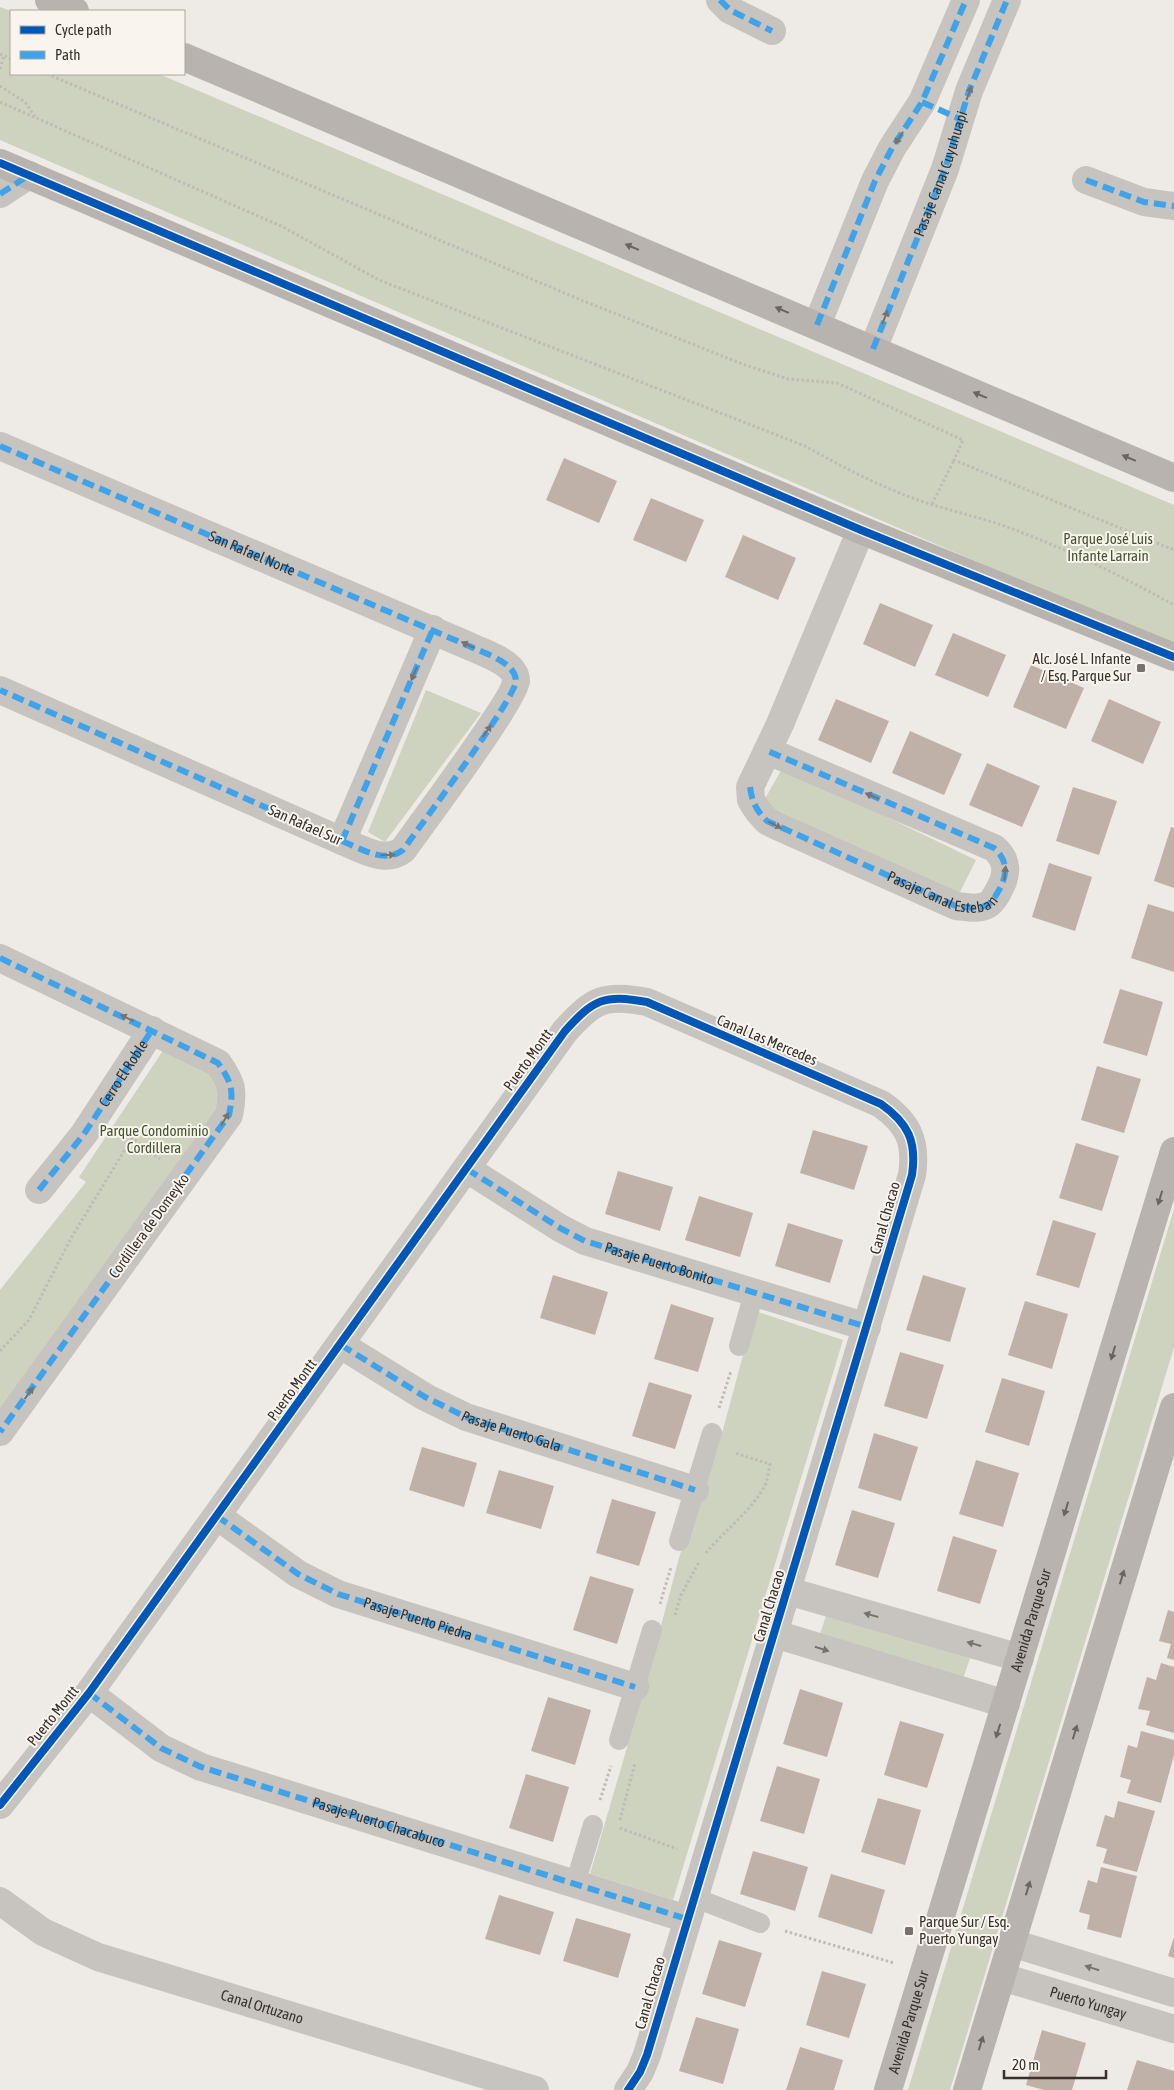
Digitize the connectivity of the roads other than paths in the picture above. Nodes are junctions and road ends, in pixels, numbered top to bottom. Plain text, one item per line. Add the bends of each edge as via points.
1 (49, 0) edge
2 (720, 0) edge
3 (966, 0) edge
4 (1007, 0) edge
5 (73, 10) edge
6 (772, 31) dead end
7 (185, 57) edge
8 (922, 102) junction
9 (960, 119) junction
10 (0, 163) edge
11 (29, 175) junction
12 (1086, 180) dead end
13 (0, 194) edge
14 (1174, 206) edge
15 (817, 324) junction
16 (873, 349) junction
17 (0, 446) edge
18 (1174, 478) edge
19 (861, 530) junction
20 (433, 629) junction
21 (1174, 657) edge
22 (503, 662) joint
23 (0, 690) edge
24 (768, 751) junction
25 (342, 841) junction
26 (0, 958) edge
27 (610, 998) joint
28 (152, 1030) junction
29 (905, 1126) joint
30 (1174, 1151) edge
31 (467, 1169) junction
32 (39, 1190) dead end
33 (754, 1293) junction
34 (867, 1327) junction
35 (341, 1345) junction
36 (739, 1346) road end
37 (1174, 1407) edge
38 (0, 1432) edge
39 (712, 1433) road end
40 (695, 1490) junction
41 (217, 1516) junction
42 (679, 1541) road end
43 (788, 1591) junction
44 (652, 1630) road end
45 (775, 1634) junction
46 (1020, 1658) junction
47 (635, 1687) junction
48 (89, 1693) junction
49 (1006, 1704) junction
50 (619, 1740) road end
51 (0, 1804) edge
52 (593, 1825) road end
53 (575, 1884) junction
54 (0, 1901) edge
55 (690, 1908) junction
56 (760, 1923) road end
57 (1012, 1943) junction
58 (1002, 1977) junction
59 (1174, 1993) edge
60 (1174, 2029) edge
61 (535, 2090) edge
62 (628, 2090) edge
63 (888, 2090) edge
64 (967, 2090) edge

1 - 5 street
2 - 6 street via 730,10
3 - 8 street
9 -> 4 street, Pasaje Canal Cuyuhuapi
15 -> 7 street
8 - 9 street
8 -> 15 street via 875,181
16 -> 9 street, Pasaje Canal Cuyuhuapi via 945,169
10 - 11 street
11 - 13 street
11 - 19 street
12 - 14 street via 1144,202
15 - 16 street
18 -> 16 street
17 - 20 street, San Rafael Norte
19 - 21 street
19 - 24 street, Pasaje Canal Esteban
22 -> 20 street, San Rafael Norte
20 -> 25 street
25 -> 22 street, San Rafael Sur via 386,857 404,850 512,693 516,681 512,670
23 - 25 street, San Rafael Sur
24 -> 24 street, Pasaje Canal Esteban via 750,787 754,806 767,821 956,906 972,908 988,904 1006,879 1005,862 994,848
28 -> 26 street, Cordillera de Domeyko
27 - 29 street, Canal Las Mercedes via 647,1002 880,1104 897,1115
27 - 31 street, Puerto Montt via 586,1010 566,1032
28 - 32 street, Cerro El Roble via 84,1134
38 -> 28 street, Cordillera de Domeyko via 229,1115 232,1101 230,1080 218,1063
29 - 34 street, Canal Chacao via 912,1141 912,1175
30 -> 46 street, Avenida Parque Sur
31 - 33 street, Pasaje Puerto Bonito via 585,1241
31 - 35 street, Puerto Montt
33 - 34 street, Pasaje Puerto Bonito
33 - 36 lane
34 - 43 street, Canal Chacao
35 - 40 street, Pasaje Puerto Gala via 433,1402 466,1417
35 - 41 street, Puerto Montt
57 -> 37 street
39 - 40 lane
40 - 42 lane
41 - 47 street, Pasaje Puerto Piedra via 298,1574 338,1594
41 - 48 street, Puerto Montt
43 - 45 street, Canal Chacao
46 -> 43 street, Canal Chacao
44 - 47 lane
45 -> 49 street, Canal Chacao
45 - 55 street, Canal Chacao
46 - 49 street, Avenida Parque Sur
47 - 50 lane
48 - 51 street, Puerto Montt
48 - 53 street, Pasaje Puerto Chacabuco via 162,1748 202,1767
49 -> 63 street, Avenida Parque Sur
52 - 53 lane
53 - 55 street, Pasaje Puerto Chacabuco
54 - 61 street, Canal Ortuzano via 43,1932 98,1958
55 - 56 lane
55 - 62 street, Canal Chacao via 647,2055
57 - 58 street
59 -> 57 street
58 - 60 street, Puerto Yungay
64 -> 58 street

